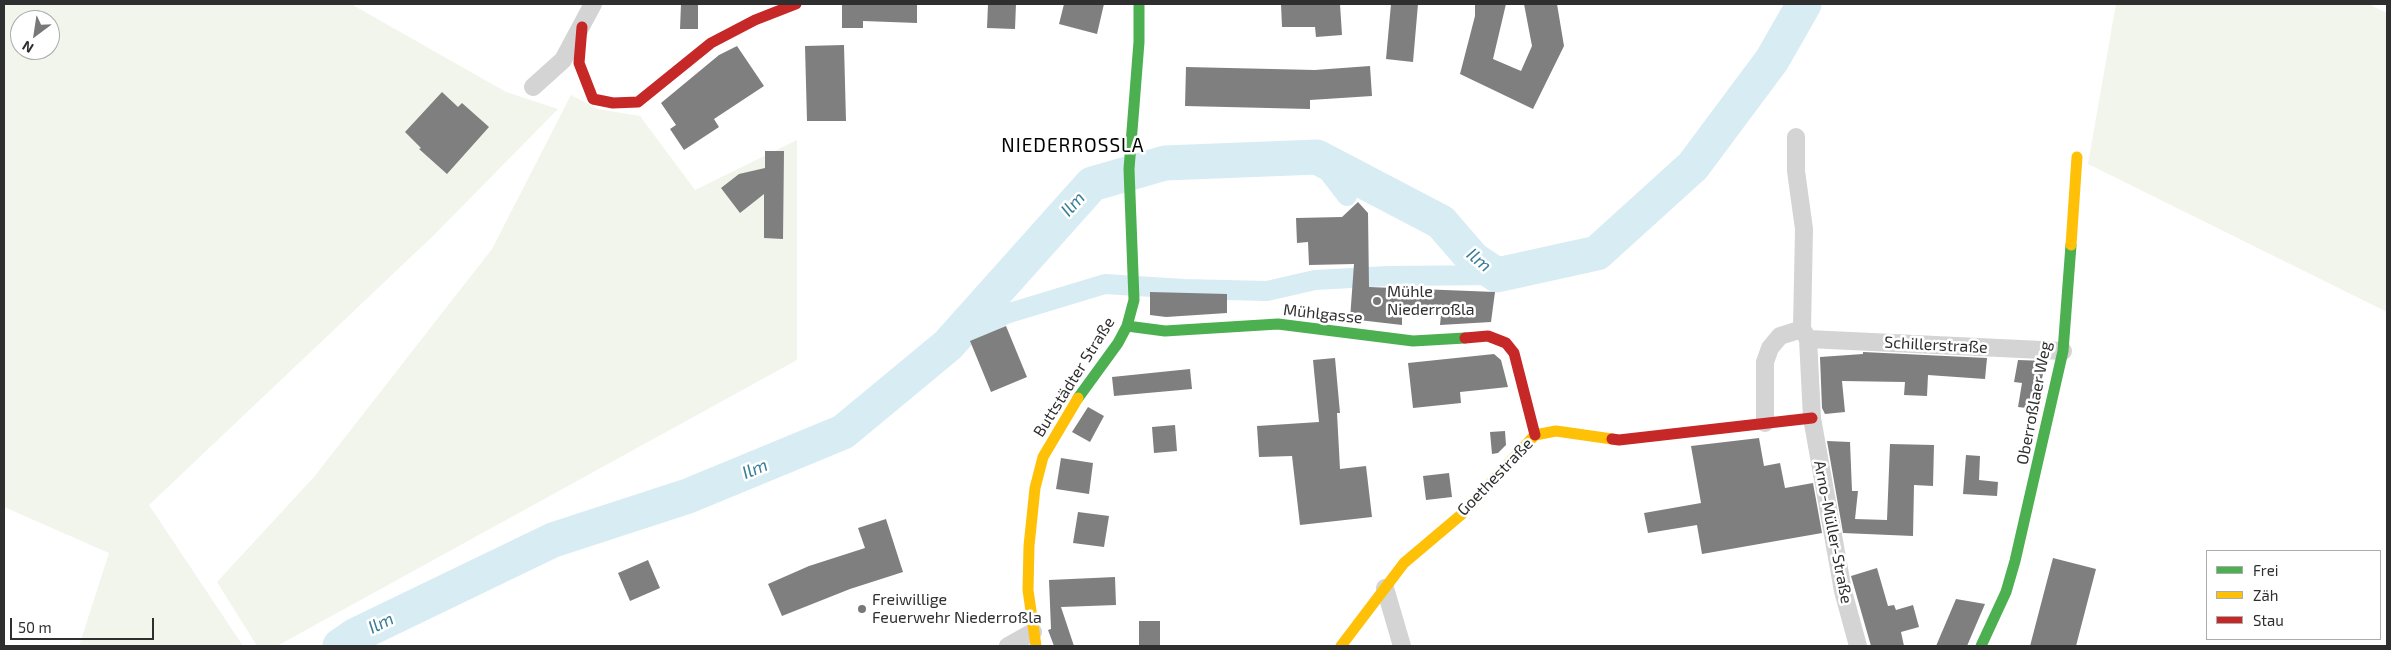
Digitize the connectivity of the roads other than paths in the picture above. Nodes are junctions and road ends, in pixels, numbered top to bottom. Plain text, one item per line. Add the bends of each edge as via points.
1 (593, 4) edge
2 (796, 4) edge
3 (1139, 4) edge
4 (582, 27) junction
5 (533, 87) dead end
6 (1796, 137) dead end
7 (2077, 157) dead end
8 (1127, 326) junction
9 (1805, 334) junction
10 (2064, 351) junction
11 (1812, 418) junction
12 (1765, 423) junction
13 (1535, 435) junction
14 (1385, 588) junction
15 (1034, 639) edge
16 (1008, 646) edge
17 (1341, 646) edge
18 (1402, 646) edge
19 (1858, 646) edge
20 (1981, 646) edge

1 - 4 street
2 - 4 street via 755,20 711,43 638,102 613,103 593,99 579,63
3 - 8 street, Buttstädter Straße via 1129,169 1134,300
4 - 5 street via 562,60
6 - 9 street, Arno-Müller-Straße via 1796,172 1804,230
7 - 10 street, Oberroßlaer Weg
8 - 13 street, Mühlgasse via 1165,331 1278,324 1414,341 1488,336 1506,343 1514,353
8 - 15 street, Buttstädter Straße via 1085,386 1044,457 1035,488 1029,546 1028,590
9 - 10 street, Schillerstraße
9 - 11 street, Arno-Müller-Straße
9 - 12 street via 1780,336 1770,348 1765,362
10 - 20 street, Oberroßlaer Weg via 2015,561 2006,592
11 - 12 street, Goethestraße
11 - 19 street, Arno-Müller-Straße via 1836,556
12 - 13 street, Goethestraße via 1619,440 1556,431
13 - 14 street, Goethestraße via 1462,514 1404,563
14 - 17 street, Goethestraße
14 - 18 street
15 - 16 street

